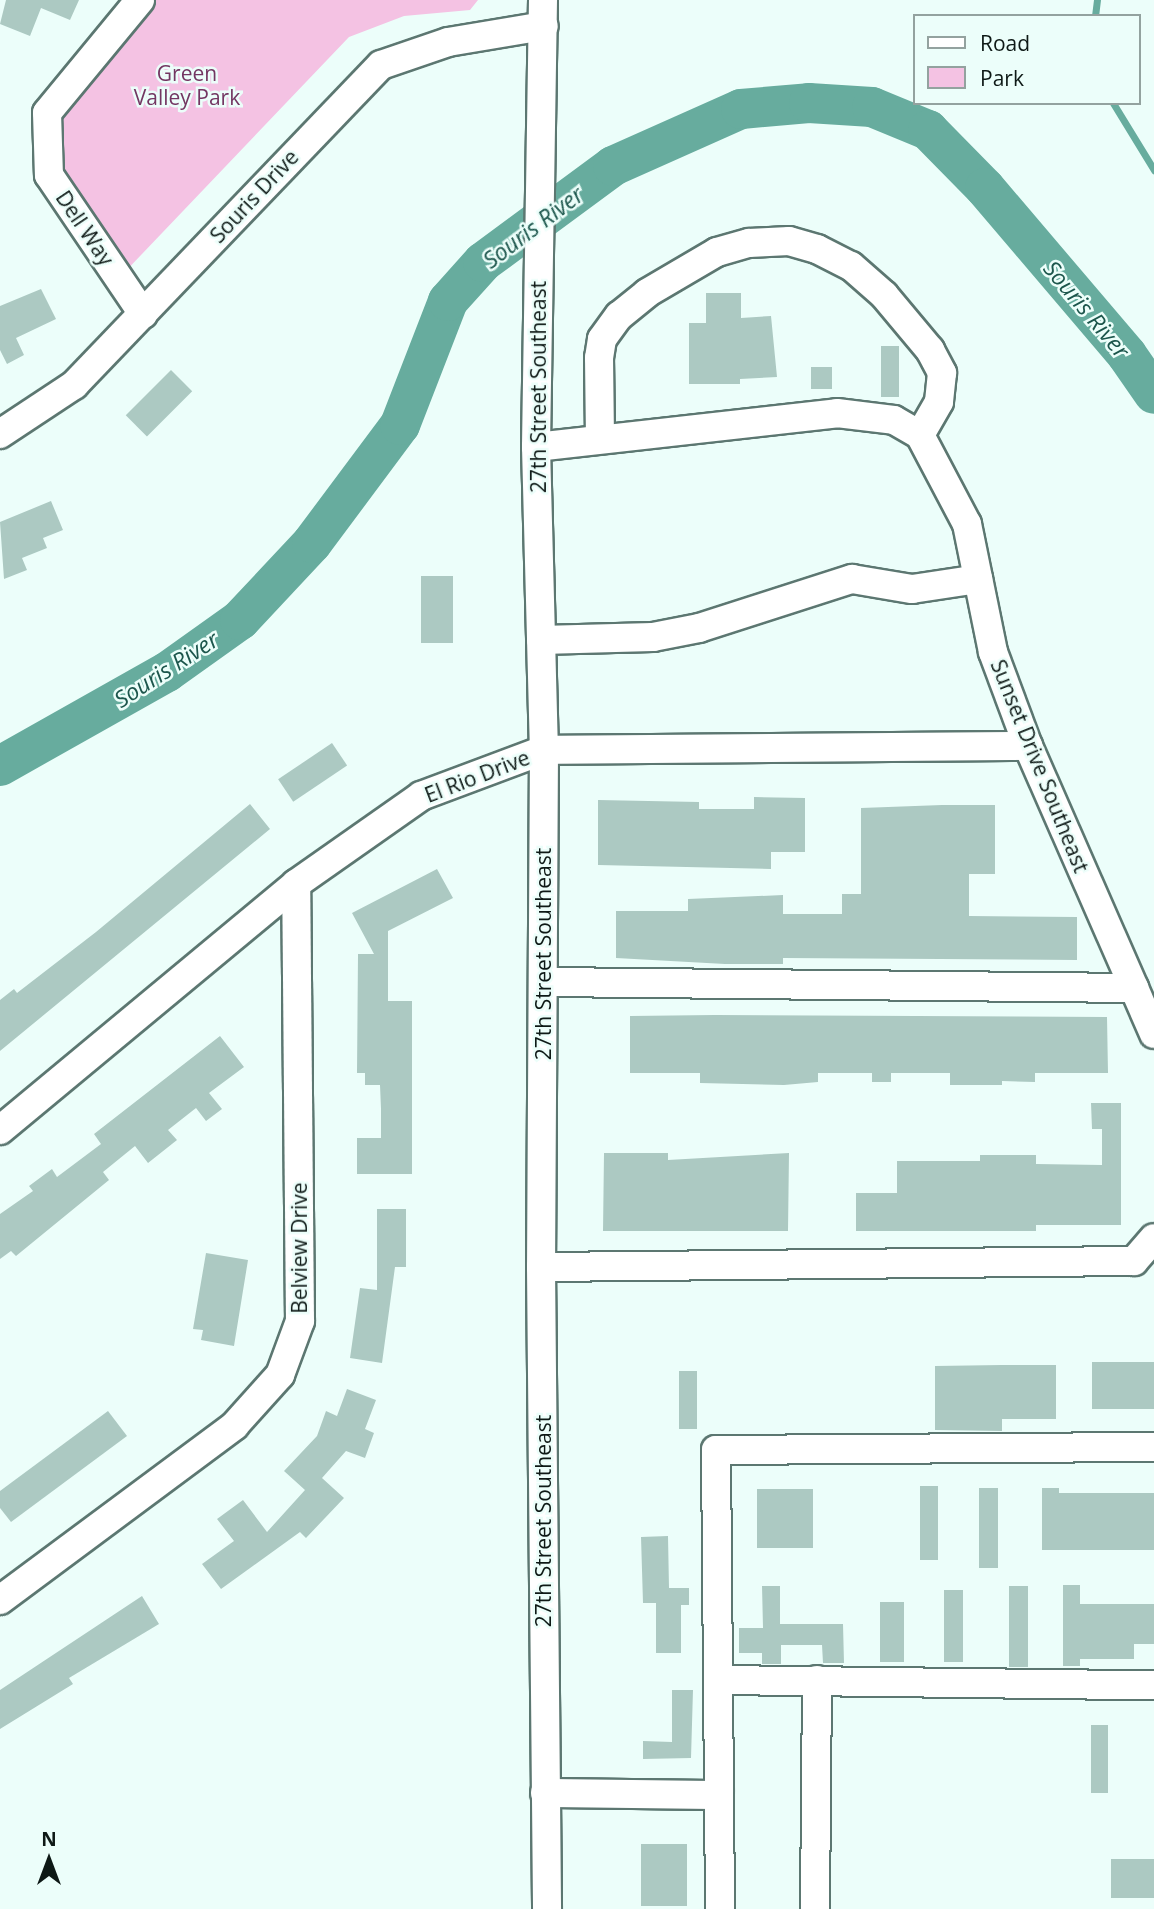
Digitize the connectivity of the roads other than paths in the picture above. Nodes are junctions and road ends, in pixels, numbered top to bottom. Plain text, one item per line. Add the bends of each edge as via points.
1 (140, 0) edge
2 (544, 13) edge
3 (143, 314) junction
4 (0, 434) edge
5 (920, 435) junction
6 (600, 439) junction
7 (536, 447) junction
8 (978, 579) junction
9 (541, 640) junction
10 (1028, 746) junction
11 (544, 750) junction
12 (296, 884) junction
13 (543, 982) junction
14 (1134, 988) junction
15 (1154, 1034) edge
16 (0, 1130) edge
17 (1154, 1238) edge
18 (541, 1267) junction
19 (1154, 1447) edge
20 (0, 1600) edge
21 (718, 1680) junction
22 (817, 1680) junction
23 (1154, 1685) edge
24 (545, 1793) junction
25 (719, 1795) junction
26 (547, 1909) edge
27 (720, 1909) edge
28 (815, 1909) edge

1 - 3 street, Dell Way via 47,113 49,175
2 - 3 street, Souris Drive via 381,65
2 - 7 street, 27th Street Southeast
3 - 4 street, Souris Drive via 74,385
5 - 6 street via 894,421 837,413
5 - 6 street via 939,401 942,373 930,349 884,295 851,266 817,248 789,242 749,243 717,252 647,293 619,316 603,339 599,358
5 - 8 street, Sunset Drive Southeast via 967,524
6 - 7 street
7 - 9 street, 27th Street Southeast
8 - 9 street via 912,589 852,579 743,617 676,633
8 - 10 street, Sunset Drive Southeast via 993,652
9 - 11 street, 27th Street Southeast
10 - 11 street, El Rio Drive
10 - 14 street, Sunset Drive Southeast
11 - 12 street, El Rio Drive via 421,796
11 - 13 street, 27th Street Southeast
12 - 16 street, El Rio Drive
12 - 20 street, Belview Drive via 300,1321 280,1375 234,1426
13 - 14 street
13 - 18 street, 27th Street Southeast
14 - 15 street, Sunset Drive Southeast
17 - 18 street via 1134,1261
18 - 24 street, 27th Street Southeast
19 - 21 street via 716,1450
21 - 22 street
21 - 25 street
22 - 23 street
22 - 28 street
24 - 25 street
24 - 26 street, 27th Street Southeast
25 - 27 street

